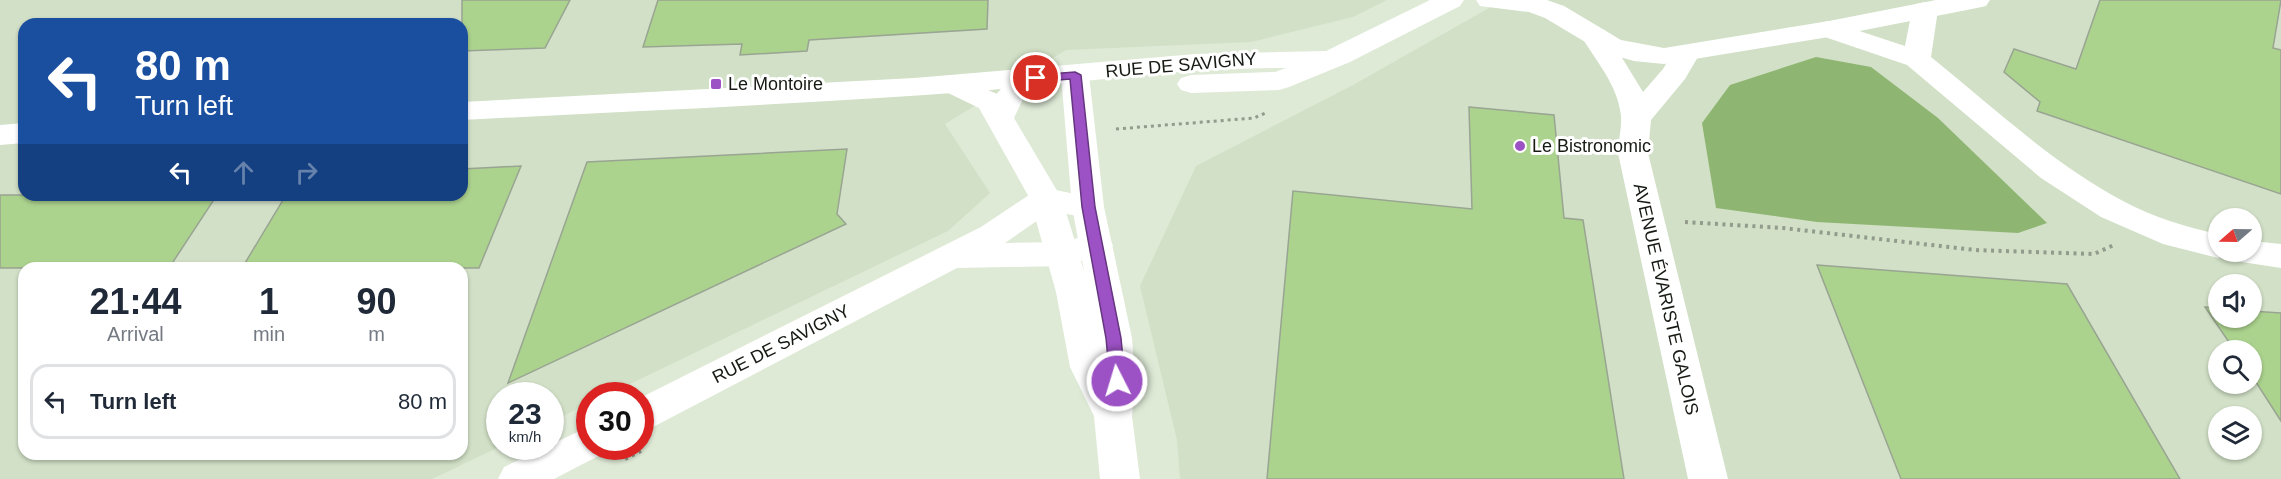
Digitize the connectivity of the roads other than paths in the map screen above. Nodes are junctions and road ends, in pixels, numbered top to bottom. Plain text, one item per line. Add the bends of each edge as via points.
1 (1451, 0) edge
2 (1489, 0) edge
3 (1977, 0) edge
4 (1558, 10) edge
5 (1925, 10) junction
6 (1829, 29) junction
7 (1595, 36) junction
8 (1685, 55) junction
9 (1917, 59) junction
10 (1075, 75) junction
11 (1036, 78) junction
12 (952, 84) junction
13 (468, 111) edge
14 (999, 118) junction
15 (1636, 119) junction
16 (18, 134) edge
17 (0, 135) edge
18 (1046, 199) junction
19 (1088, 207) junction
20 (2208, 244) edge
21 (1096, 245) junction
22 (1063, 254) junction
23 (2262, 254) edge
24 (953, 256) junction
25 (2281, 256) edge
26 (654, 409) edge
27 (1113, 416) junction
28 (576, 449) edge
29 (518, 479) edge
30 (1120, 479) edge
31 (1708, 479) edge

1 - 10 street, RUE DE SAVIGNY via 1340,57 1279,81 1171,85
2 - 4 street, AVENUE ÉVARISTE GALOIS
3 - 5 street, AVENUE ÉVARISTE GALOIS
4 - 7 street, AVENUE ÉVARISTE GALOIS
5 - 6 street, AVENUE ÉVARISTE GALOIS
5 - 9 street
6 - 8 street, AVENUE ÉVARISTE GALOIS
6 - 9 street
7 - 8 street, AVENUE ÉVARISTE GALOIS via 1605,44 1642,54
7 - 15 street, AVENUE ÉVARISTE GALOIS via 1632,96
8 - 15 street via 1675,73
9 - 20 street via 2052,171 2112,209 2175,236
10 - 11 street, RUE DE SAVIGNY
10 - 19 street
11 - 12 street, RUE DE SAVIGNY
11 - 14 street via 1011,94
12 - 13 street, RUE DE SAVIGNY
12 - 14 street via 990,102
14 - 18 street
15 - 31 street, AVENUE ÉVARISTE GALOIS via 1633,153
16 - 17 street
18 - 19 street
18 - 22 street
18 - 24 street, RUE DE SAVIGNY
19 - 21 street
21 - 22 street
21 - 27 street via 1114,338 1117,381
22 - 24 street
22 - 27 street via 1088,367
23 - 25 street
24 - 26 street, RUE DE SAVIGNY
27 - 30 street
28 - 29 street

